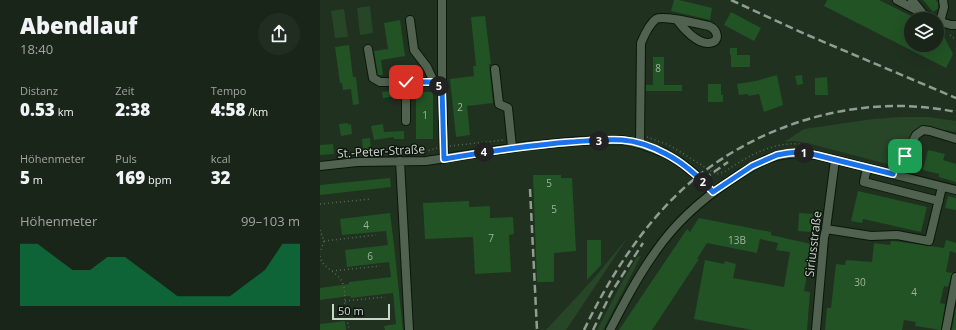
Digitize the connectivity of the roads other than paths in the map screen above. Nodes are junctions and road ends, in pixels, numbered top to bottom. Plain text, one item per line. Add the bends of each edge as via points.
1 (442, 0) edge
2 (896, 0) edge
3 (912, 0) edge
4 (943, 0) edge
5 (919, 12) edge
6 (921, 12) edge
7 (942, 12) edge
8 (410, 20) dead end
9 (677, 20) dead end
10 (944, 23) edge
11 (956, 25) edge
12 (368, 49) dead end
13 (495, 69) dead end
14 (406, 82) junction
15 (434, 82) junction
16 (442, 88) junction
17 (406, 121) dead end
18 (956, 139) edge
19 (640, 144) junction
20 (512, 147) junction
21 (444, 159) junction
22 (835, 160) junction
23 (400, 161) junction
24 (320, 166) edge
25 (867, 168) junction
26 (893, 174) junction
27 (942, 187) junction
28 (956, 190) edge
29 (713, 192) junction
30 (938, 201) junction
31 (826, 229) junction
32 (956, 277) edge
33 (409, 330) edge
34 (610, 330) edge
35 (816, 330) edge
36 (946, 330) edge

1 - 16 street
2 - 5 street
3 - 6 street
4 - 7 street
8 - 15 street via 414,50 427,67
9 - 19 street via 663,17 654,20 641,43
10 - 11 street
12 - 14 street via 373,78 380,82
13 - 20 street via 499,104 508,108
14 - 15 street
14 - 17 street
15 - 16 street
16 - 21 street
18 - 26 street via 923,130 916,135 905,156 895,163
19 - 20 street, St.-Peter-Straße via 624,140
19 - 29 street, St.-Peter-Straße via 665,153 681,163
20 - 21 street, St.-Peter-Straße
21 - 23 street, St.-Peter-Straße
22 - 25 street
22 - 29 street via 800,152 777,155 752,166
22 - 31 street, Siriusstraße
23 - 24 street, St.-Peter-Straße
23 - 33 street
25 - 26 street
25 - 30 street via 864,182
26 - 27 street
27 - 28 street
27 - 30 street
29 - 34 street via 684,217 656,249
30 - 31 street via 928,241 897,234 871,236
31 - 35 street, Siriusstraße
32 - 36 street

